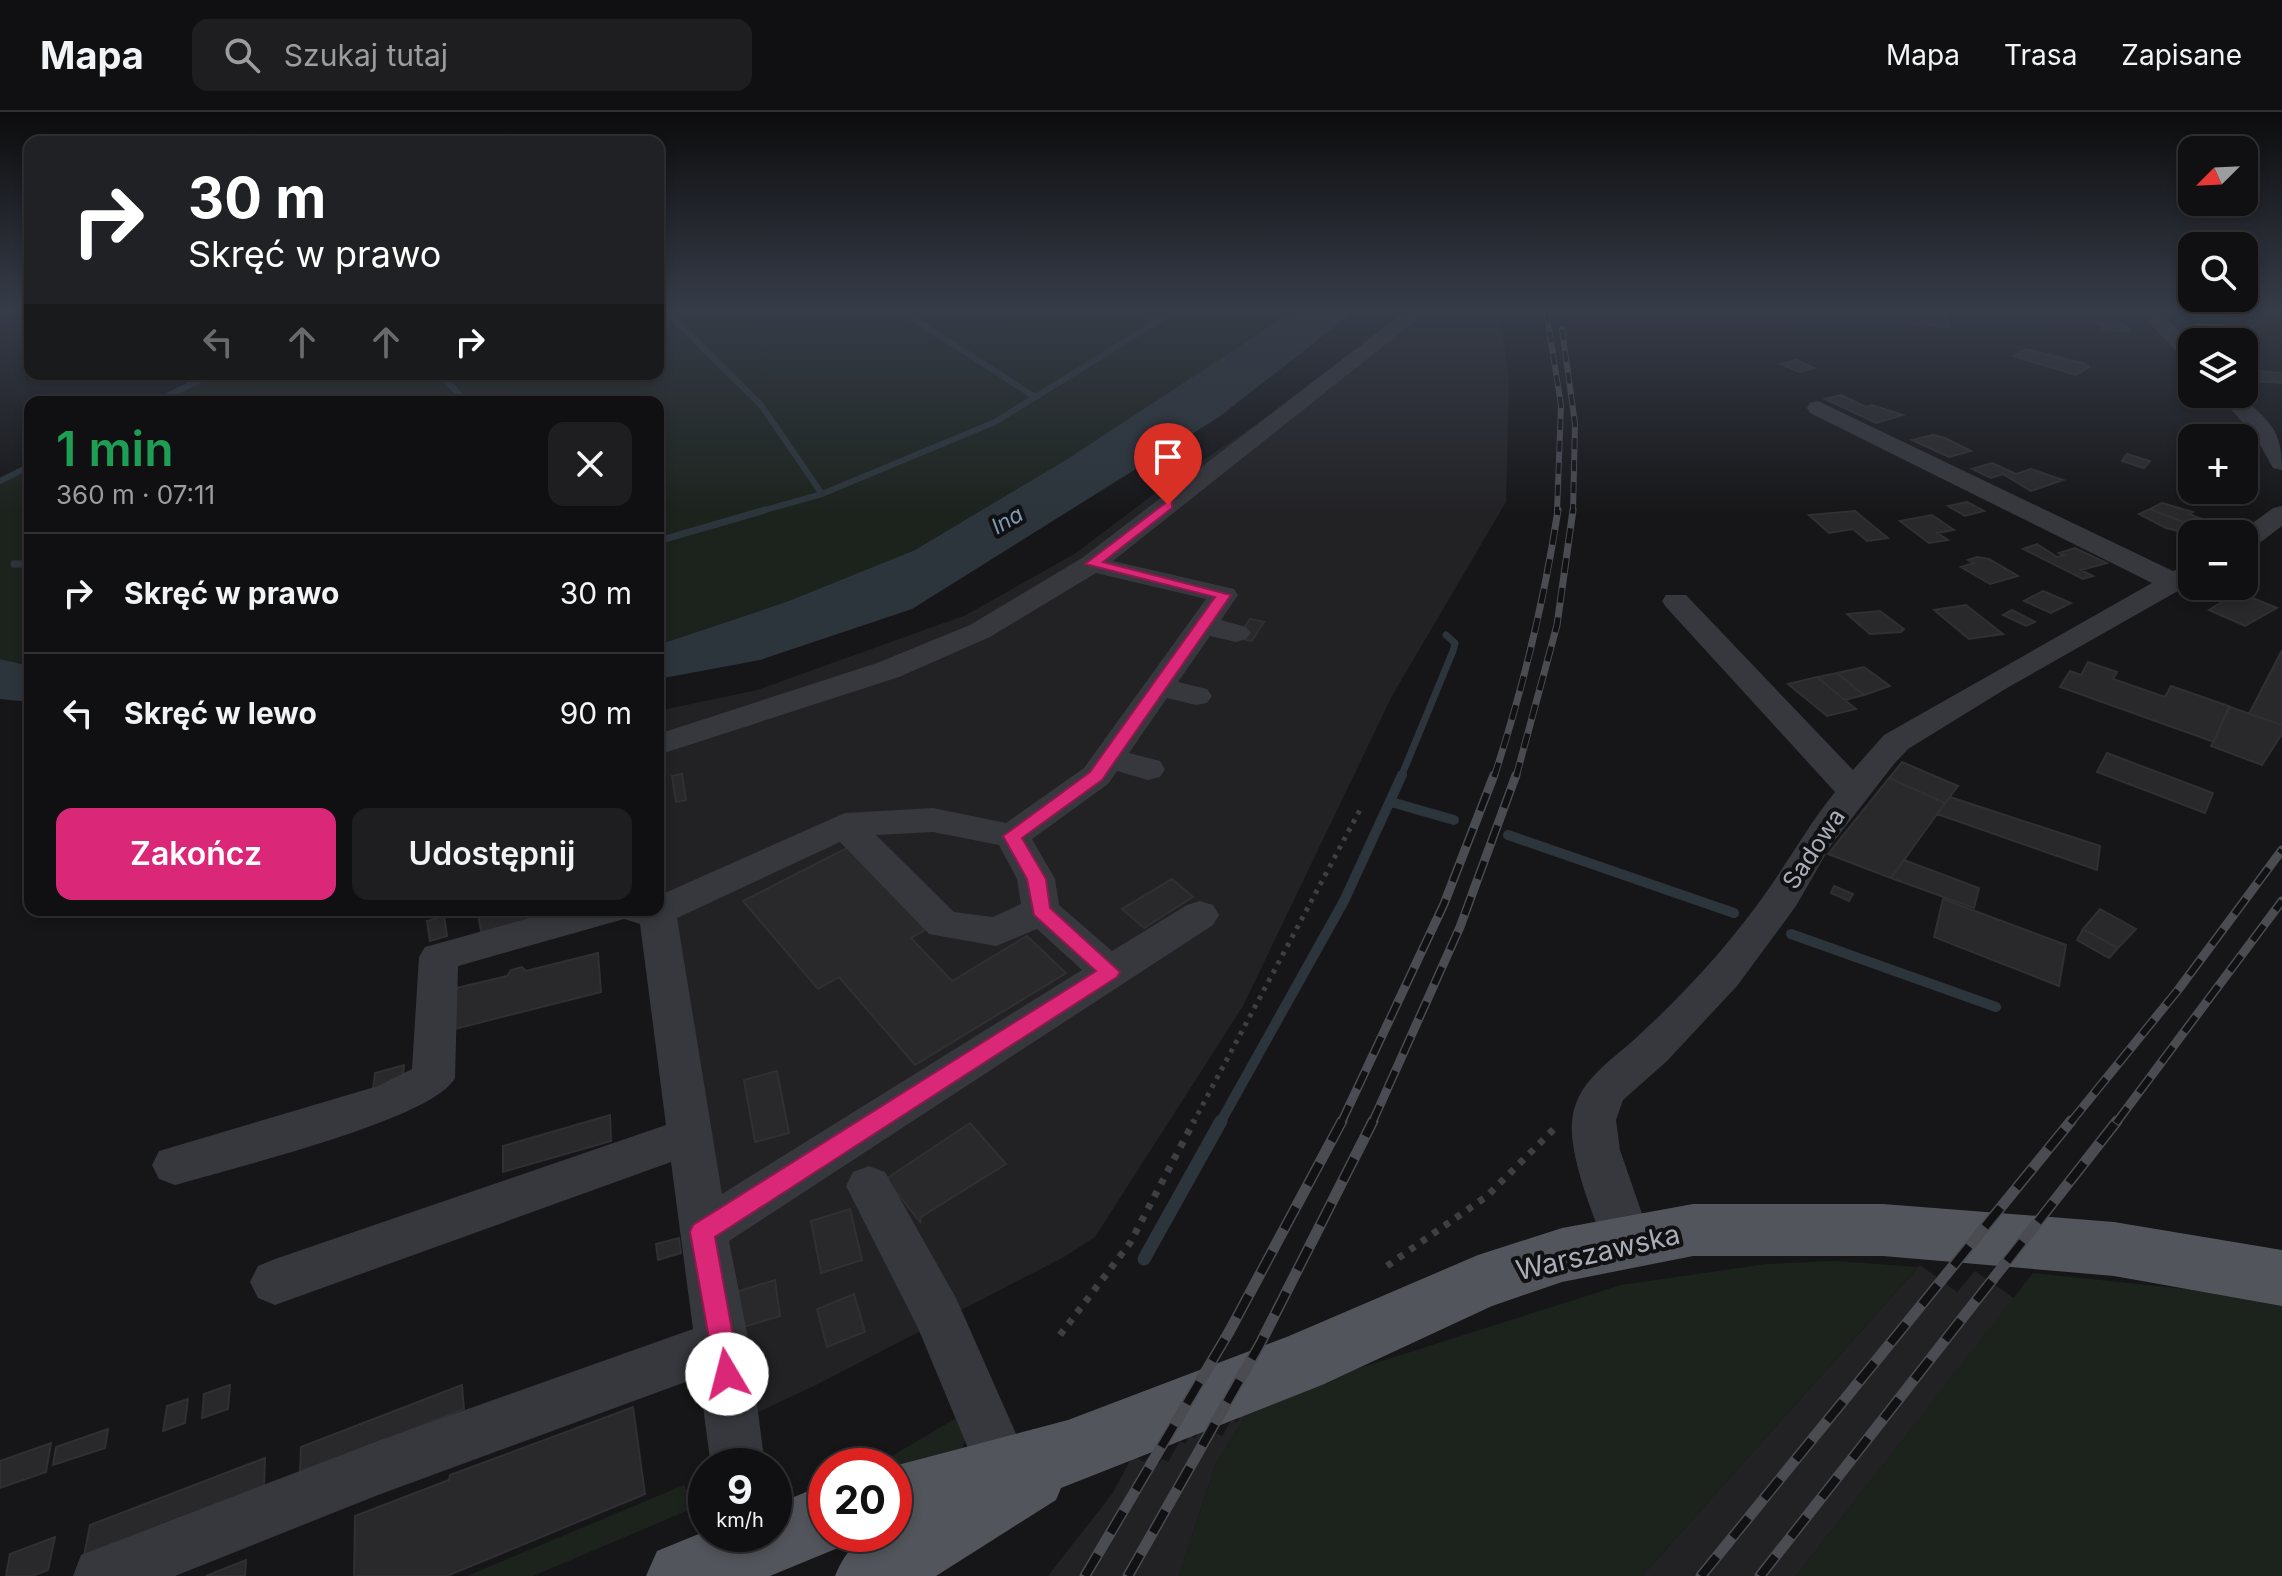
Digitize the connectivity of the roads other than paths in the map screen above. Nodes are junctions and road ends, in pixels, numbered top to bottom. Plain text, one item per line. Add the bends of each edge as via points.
1 (1331, 378) edge
2 (1818, 408) dead end
3 (2241, 408) edge
4 (2282, 463) edge
5 (2282, 514) edge
6 (2258, 532) edge
7 (1092, 564) junction
8 (2178, 575) edge
9 (2178, 580) edge
10 (1676, 601) dead end
11 (1203, 625) junction
12 (1236, 633) dead end
13 (1159, 687) junction
14 (1196, 696) dead end
15 (664, 743) edge
16 (1109, 758) junction
17 (1148, 769) dead end
18 (1854, 792) junction
19 (845, 825) junction
20 (1012, 836) junction
21 (664, 905) edge
22 (1041, 911) junction
23 (1200, 915) dead end
24 (588, 916) edge
25 (652, 916) edge
26 (1110, 972) junction
27 (691, 1136) junction
28 (175, 1165) dead end
29 (869, 1186) dead end
30 (702, 1232) junction
31 (1627, 1240) junction
32 (2114, 1249) junction
33 (2282, 1249) edge
34 (2282, 1278) edge
35 (275, 1282) dead end
36 (723, 1343) junction
37 (736, 1448) edge
38 (1068, 1453) junction
39 (1004, 1470) junction
40 (912, 1495) edge
41 (749, 1552) edge
42 (102, 1576) edge
43 (682, 1576) edge
44 (871, 1576) edge

1 - 7 street
2 - 8 street
3 - 4 street via 2265,433
5 - 6 street
7 - 11 street via 1224,595
7 - 15 street via 980,631 888,670
9 - 18 street, Sadowa via 1896,742
10 - 18 street
11 - 12 street
11 - 13 street
13 - 14 street
13 - 16 street
16 - 17 street
16 - 20 street via 1096,776
18 - 31 street, Sadowa via 1723,975 1605,1090 1594,1120 1597,1150
19 - 20 street via 933,820
19 - 21 street
19 - 22 street via 943,924 996,932
20 - 22 street via 1036,879
22 - 26 street
23 - 26 street
24 - 28 street via 439,957 433,1078 390,1101
25 - 27 street
26 - 30 street
27 - 30 street
27 - 35 street
29 - 39 street via 938,1315
30 - 36 street
31 - 32 main road, Warszawska via 1693,1230 1797,1228
31 - 38 main road, Warszawska via 1478,1283 1300,1363
32 - 33 main road, Warszawska
32 - 34 main road, Warszawska
36 - 37 street
36 - 42 street via 378,1468
38 - 39 main road, Warszawska
38 - 44 main road, Warszawska
39 - 40 main road, Warszawska
41 - 43 main road

